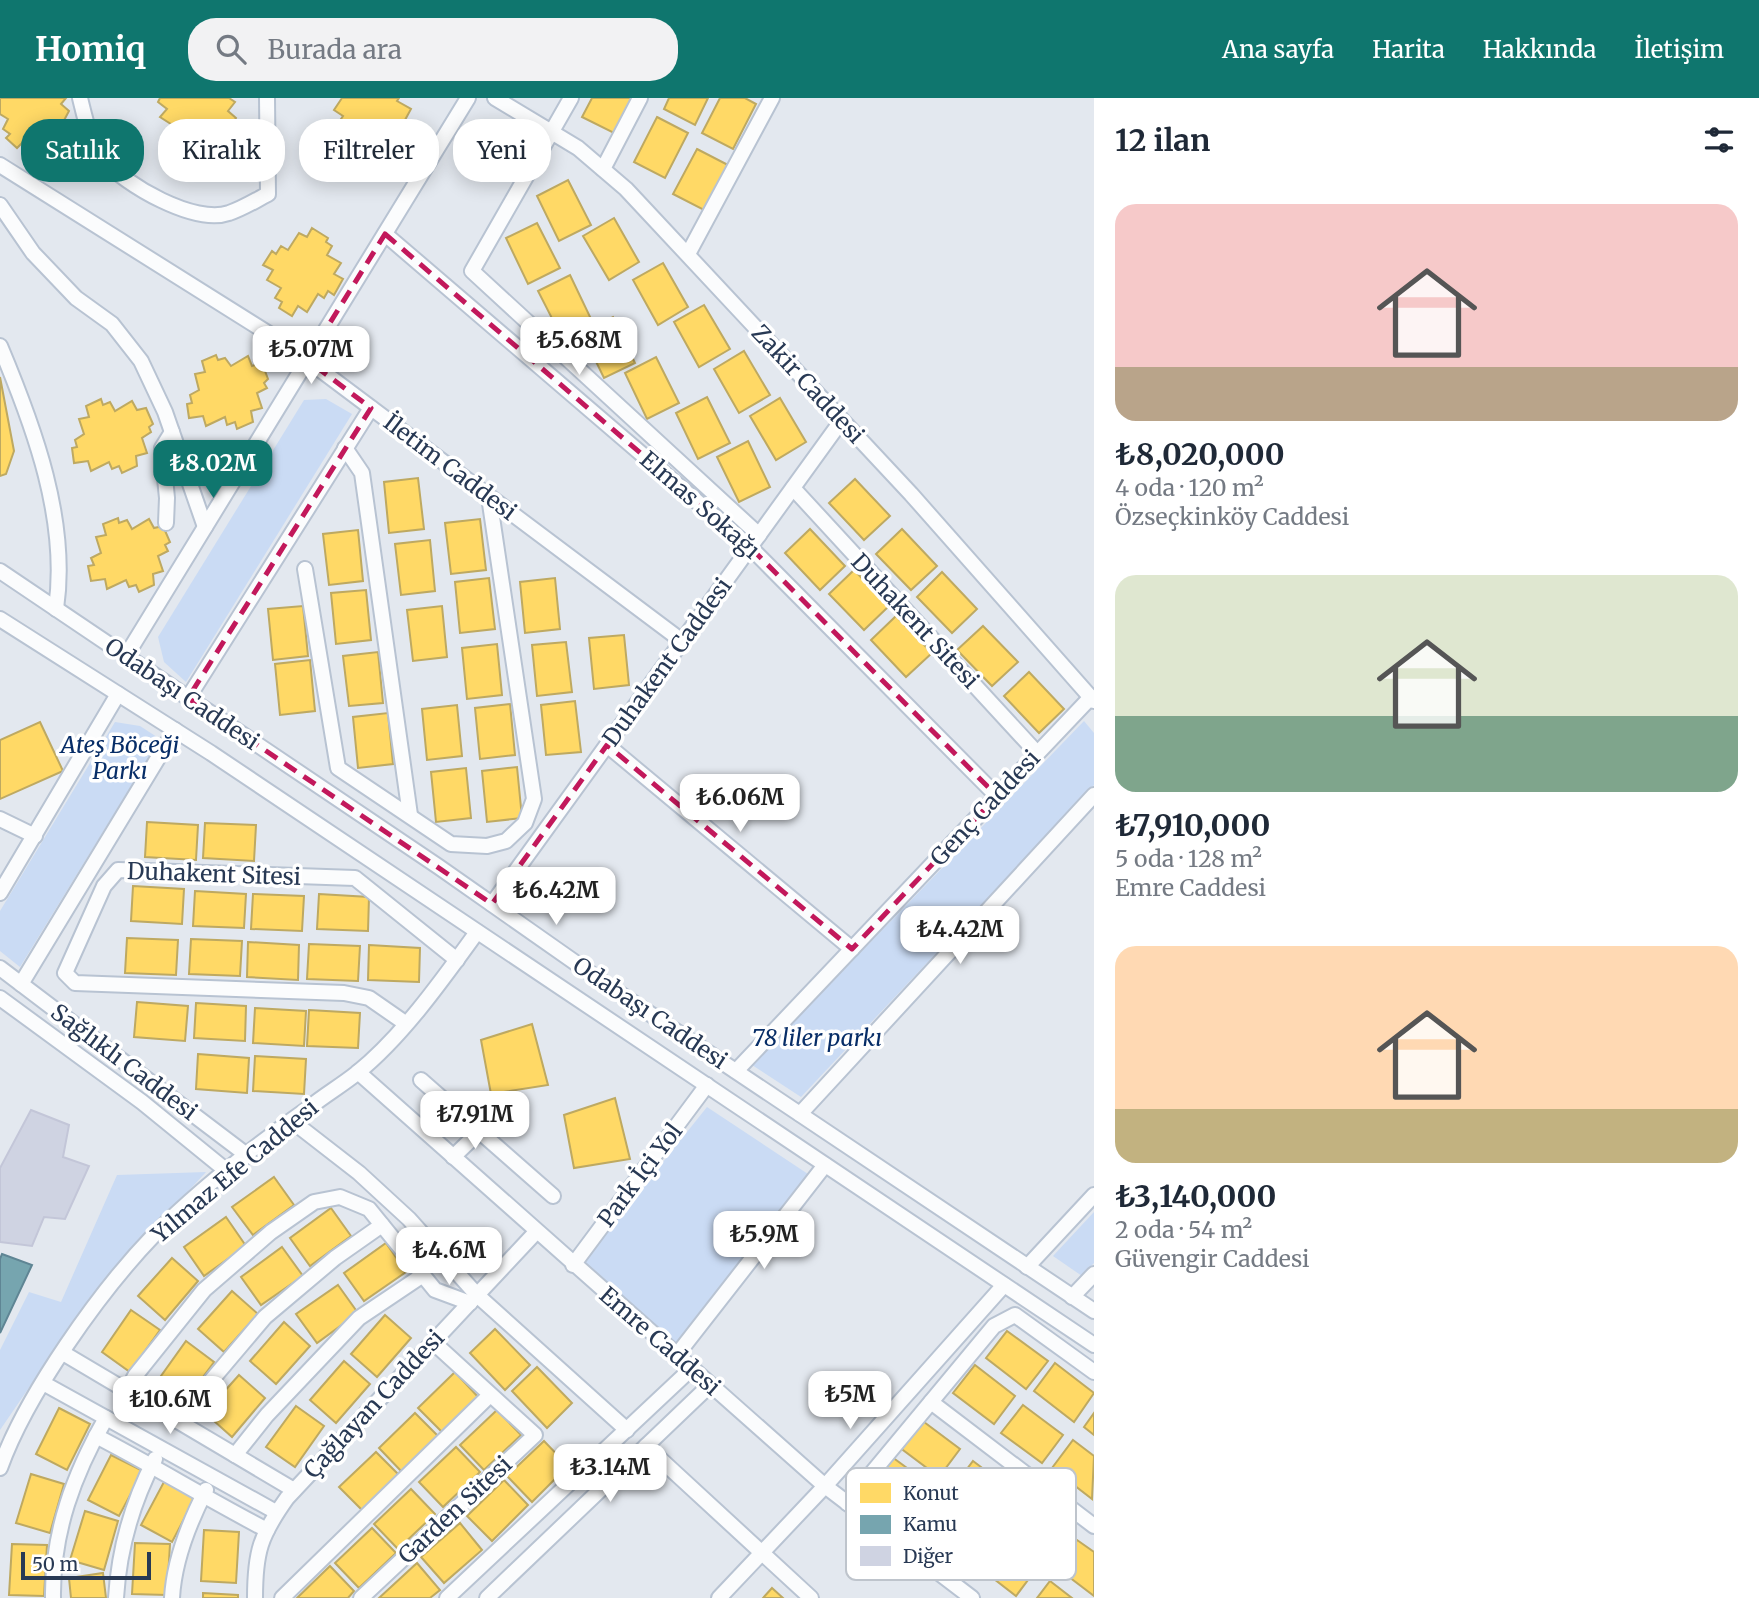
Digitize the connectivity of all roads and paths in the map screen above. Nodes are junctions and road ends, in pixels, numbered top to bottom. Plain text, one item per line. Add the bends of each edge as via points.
1 (80, 98) edge
2 (267, 98) edge
3 (468, 98) edge
4 (495, 98) edge
5 (571, 98) edge
6 (640, 98) edge
7 (772, 98) edge
8 (553, 133) junction
9 (0, 164) edge
10 (603, 169) junction
11 (0, 205) edge
12 (384, 234) junction
13 (688, 254) junction
14 (0, 346) edge
15 (307, 360) junction
16 (370, 408) junction
17 (842, 420) junction
18 (172, 432) junction
19 (345, 448) junction
20 (793, 488) junction
21 (489, 497) junction
22 (166, 523) dead end
23 (205, 527) junction
24 (759, 535) junction
25 (750, 547) junction
26 (305, 569) dead end
27 (0, 570) edge
28 (56, 608) junction
29 (0, 620) edge
30 (682, 641) junction
31 (126, 656) junction
32 (118, 694) junction
33 (188, 698) junction
34 (1092, 699) edge
35 (175, 730) junction
36 (607, 746) junction
37 (1037, 753) junction
38 (1094, 795) edge
39 (997, 796) junction
40 (410, 816) junction
41 (0, 819) edge
42 (35, 836) junction
43 (0, 893) edge
44 (492, 904) junction
45 (477, 932) junction
46 (852, 949) junction
47 (457, 960) junction
48 (0, 968) edge
49 (21, 984) junction
50 (0, 998) edge
51 (405, 1023) junction
52 (736, 1071) junction
53 (358, 1072) junction
54 (421, 1080) dead end
55 (707, 1086) junction
56 (800, 1114) junction
57 (292, 1121) junction
58 (480, 1131) junction
59 (248, 1156) junction
60 (453, 1157) junction
61 (825, 1165) junction
62 (228, 1172) junction
63 (1094, 1195) edge
64 (553, 1196) dead end
65 (382, 1226) junction
66 (536, 1232) junction
67 (573, 1265) junction
68 (1027, 1267) junction
69 (1094, 1274) edge
70 (423, 1275) junction
71 (1004, 1285) junction
72 (1072, 1297) junction
73 (473, 1299) junction
74 (1094, 1311) edge
75 (433, 1342) junction
76 (1094, 1345) edge
77 (63, 1353) junction
78 (676, 1356) junction
79 (691, 1369) junction
80 (1094, 1372) edge
81 (43, 1382) junction
82 (710, 1385) junction
83 (127, 1391) junction
84 (490, 1395) junction
85 (931, 1402) junction
86 (106, 1418) junction
87 (177, 1421) junction
88 (627, 1430) junction
89 (96, 1436) junction
90 (646, 1446) junction
91 (161, 1448) junction
92 (235, 1455) junction
93 (152, 1465) junction
94 (0, 1468) edge
95 (876, 1468) edge
96 (1018, 1468) edge
97 (213, 1477) junction
98 (825, 1486) junction
99 (294, 1490) junction
100 (203, 1497) junction
101 (846, 1502) edge
102 (1076, 1512) edge
103 (276, 1513) junction
104 (1094, 1526) edge
105 (267, 1530) junction
106 (761, 1554) junction
107 (948, 1580) edge
108 (53, 1598) edge
109 (116, 1598) edge
110 (172, 1598) edge
111 (256, 1598) edge
112 (282, 1598) edge
113 (361, 1598) edge
114 (447, 1598) edge
115 (487, 1598) edge
116 (719, 1598) edge
117 (811, 1598) edge
118 (972, 1598) edge

1 - 2 street via 102,158 140,191 184,210 227,215 268,194
3 - 12 street
4 - 8 street, Zakir Caddesi
5 - 8 street
6 - 10 street
7 - 13 street
8 - 10 street, Zakir Caddesi
8 - 24 street via 472,271
9 - 15 street, İletim Caddesi
10 - 13 street, Zakir Caddesi
11 - 18 street via 33,253 76,298 113,324 141,361
12 - 15 street
12 - 25 street, Elmas Sokağı
13 - 17 street, Zakir Caddesi
14 - 28 street via 43,464 61,581
15 - 16 street, İletim Caddesi
15 - 23 street
16 - 19 street
16 - 21 street, İletim Caddesi
17 - 20 street, Duhakent Caddesi
17 - 34 street, Zakir Caddesi
18 - 22 street via 162,448
18 - 23 street
19 - 33 street
19 - 40 street via 362,473
20 - 24 street, Duhakent Caddesi
20 - 37 street, Duhakent Sitesi
21 - 30 street, İletim Caddesi
21 - 40 street via 534,799 525,823 506,841 487,846 451,844
23 - 31 street
24 - 25 street, Duhakent Caddesi
25 - 30 street, Duhakent Caddesi
25 - 39 street, Elmas Sokağı
26 - 40 street via 338,768
27 - 28 street, Odabaşı Caddesi
28 - 31 street, Odabaşı Caddesi
29 - 32 street, Odabaşı Caddesi
30 - 36 street, Duhakent Caddesi
31 - 33 street, Odabaşı Caddesi
32 - 35 street, Odabaşı Caddesi
32 - 42 street
33 - 44 street, Odabaşı Caddesi
34 - 37 street, Genç Caddesi
35 - 45 street, Odabaşı Caddesi
35 - 49 street
36 - 44 street, Duhakent Caddesi
36 - 46 street
37 - 39 street, Genç Caddesi
38 - 56 street
39 - 46 street, Genç Caddesi
41 - 42 street
42 - 43 street
44 - 52 street, Odabaşı Caddesi
45 - 47 street, Yılmaz Efe Caddesi
45 - 55 street, Odabaşı Caddesi
46 - 52 street, Genç Caddesi
47 - 51 street, Yılmaz Efe Caddesi
47 - 51 street, Duhakent Sitesi via 355,878 118,870 104,886 65,973 75,983 344,993 369,998
48 - 49 street, Sağlıklı Caddesi
49 - 59 street, Sağlıklı Caddesi
50 - 62 street, Sağlıklı Caddesi
51 - 53 street, Yılmaz Efe Caddesi
52 - 56 street, Odabaşı Caddesi
53 - 57 street, Yılmaz Efe Caddesi
53 - 60 street, Emre Caddesi
54 - 58 street
55 - 61 street, Odabaşı Caddesi
55 - 67 street, Park İçi Yol
56 - 68 street, Odabaşı Caddesi
57 - 59 street, Yılmaz Efe Caddesi
57 - 73 street via 409,1219
58 - 60 street
58 - 64 street
59 - 62 street, Yılmaz Efe Caddesi
60 - 66 street, Emre Caddesi
61 - 71 street, Odabaşı Caddesi
61 - 78 street
62 - 77 street, Yılmaz Efe Caddesi via 155,1235
63 - 68 street
65 - 70 street
65 - 83 street via 369,1209 340,1198 314,1202 204,1290
65 - 87 street via 335,1258 265,1317
66 - 67 street, Emre Caddesi
66 - 73 street, Çağlayan Caddesi
67 - 78 street, Emre Caddesi
68 - 72 street, Odabaşı Caddesi
69 - 72 street
70 - 73 street via 435,1290
70 - 92 street via 359,1318
71 - 76 street, Odabaşı Caddesi
71 - 98 street
72 - 74 street, Odabaşı Caddesi
73 - 75 street, Çağlayan Caddesi
73 - 88 street
75 - 84 street, Garden Sitesi
75 - 99 street, Çağlayan Caddesi
77 - 81 street, Yılmaz Efe Caddesi
77 - 83 street
78 - 79 street, Emre Caddesi
79 - 82 street, Emre Caddesi
79 - 88 street
80 - 85 street via 1015,1315 994,1326
81 - 86 street
81 - 94 street, Yılmaz Efe Caddesi
82 - 90 street
82 - 98 street, Emre Caddesi
83 - 87 street
84 - 112 street
84 - 113 street, Garden Sitesi via 535,1435
85 - 95 street
85 - 96 street
86 - 89 street
86 - 91 street
87 - 92 street
88 - 114 street
89 - 93 street
89 - 108 street via 82,1458 62,1517 52,1568
90 - 106 street
90 - 115 street
91 - 93 street
91 - 97 street
92 - 99 street
93 - 100 street
93 - 109 street via 118,1557
97 - 100 street
97 - 103 street
98 - 101 street, Emre Caddesi
98 - 106 street
99 - 103 street, Çağlayan Caddesi
100 - 105 street
100 - 110 street via 180,1553
102 - 104 street
103 - 105 street, Çağlayan Caddesi
105 - 111 street, Çağlayan Caddesi via 255,1559
106 - 116 street
106 - 117 street
107 - 118 street, Emre Caddesi

